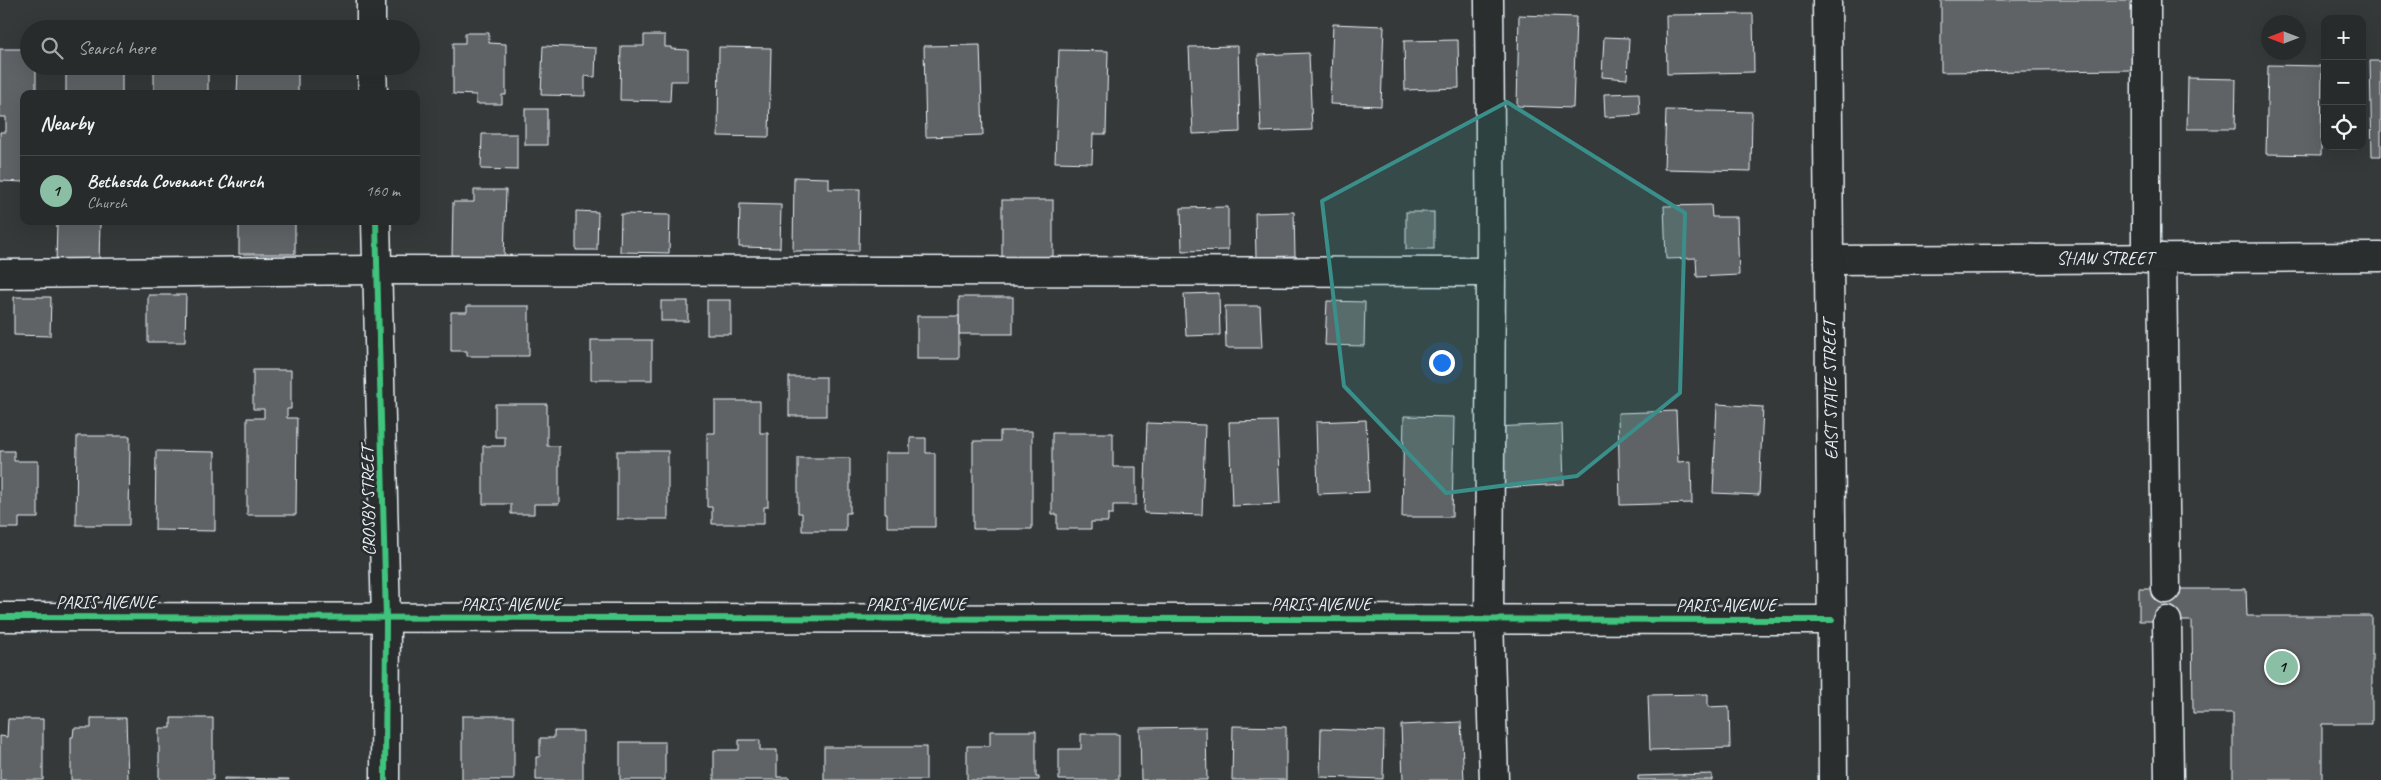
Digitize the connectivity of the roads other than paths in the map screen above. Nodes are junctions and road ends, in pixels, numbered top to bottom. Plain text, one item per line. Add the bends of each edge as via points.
1 (371, 0) edge
2 (1489, 0) edge
3 (1827, 0) edge
4 (2146, 0) edge
5 (372, 20) edge
6 (372, 75) edge
7 (373, 90) edge
8 (376, 225) edge
9 (2381, 257) edge
10 (2154, 258) junction
11 (1829, 260) junction
12 (377, 270) junction
13 (1491, 272) junction
14 (0, 274) edge
15 (2166, 589) dead end
16 (0, 617) edge
17 (386, 619) junction
18 (1489, 619) junction
19 (1832, 620) junction
20 (2167, 621) dead end
21 (385, 780) edge
22 (1494, 780) edge
23 (1834, 780) edge
24 (2168, 780) edge

1 - 5 street
2 - 13 street
3 - 11 street, EAST STATE STREET
4 - 10 street
6 - 7 street
8 - 12 street, CROSBY STREET
9 - 10 street, SHAW STREET
10 - 11 street, SHAW STREET
10 - 15 street
11 - 19 street, EAST STATE STREET
12 - 13 street
12 - 14 street
12 - 17 street, CROSBY STREET
13 - 18 street
16 - 17 street, PARIS AVENUE
17 - 18 street, PARIS AVENUE
17 - 21 street, CROSBY STREET
18 - 19 street, PARIS AVENUE
18 - 22 street
19 - 23 street, EAST STATE STREET
20 - 24 street

